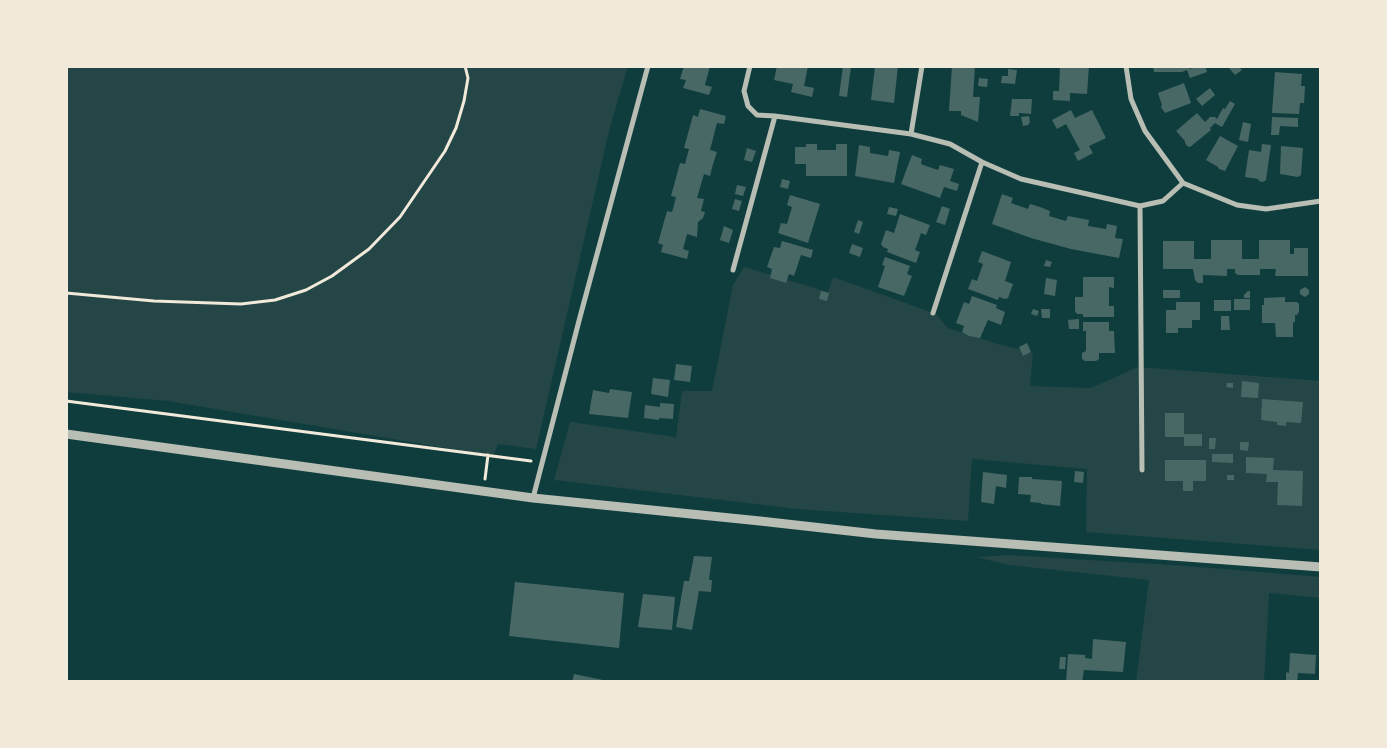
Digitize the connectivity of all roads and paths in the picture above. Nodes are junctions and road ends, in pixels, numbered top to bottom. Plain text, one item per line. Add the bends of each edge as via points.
1 (465, 66) edge
2 (648, 66) edge
3 (750, 66) edge
4 (922, 66) edge
5 (1126, 66) edge
6 (775, 116) junction
7 (911, 134) junction
8 (982, 162) junction
9 (1183, 183) junction
10 (1321, 201) edge
11 (1140, 206) junction
12 (733, 270) dead end
13 (66, 293) edge
14 (933, 313) dead end
15 (66, 402) edge
16 (66, 434) edge
17 (488, 455) junction
18 (542, 462) junction
19 (1142, 470) dead end
20 (477, 479) dead end
21 (532, 498) junction
22 (1321, 567) edge

1 - 13 path via 468,78 464,101 445,151 400,217 369,249 332,276 306,290 275,300 241,304
2 - 18 street
3 - 6 street via 744,91 748,106 757,115
4 - 7 street
5 - 9 street via 1131,99 1145,131
6 - 7 street
6 - 12 street
7 - 8 street via 950,144
8 - 11 street via 1021,179
8 - 14 street
9 - 10 street via 1237,205 1266,209
9 - 11 street via 1163,201
11 - 19 street
15 - 17 path
16 - 21 street
17 - 18 path
17 - 20 path via 484,480
18 - 21 street
21 - 22 street via 876,534

